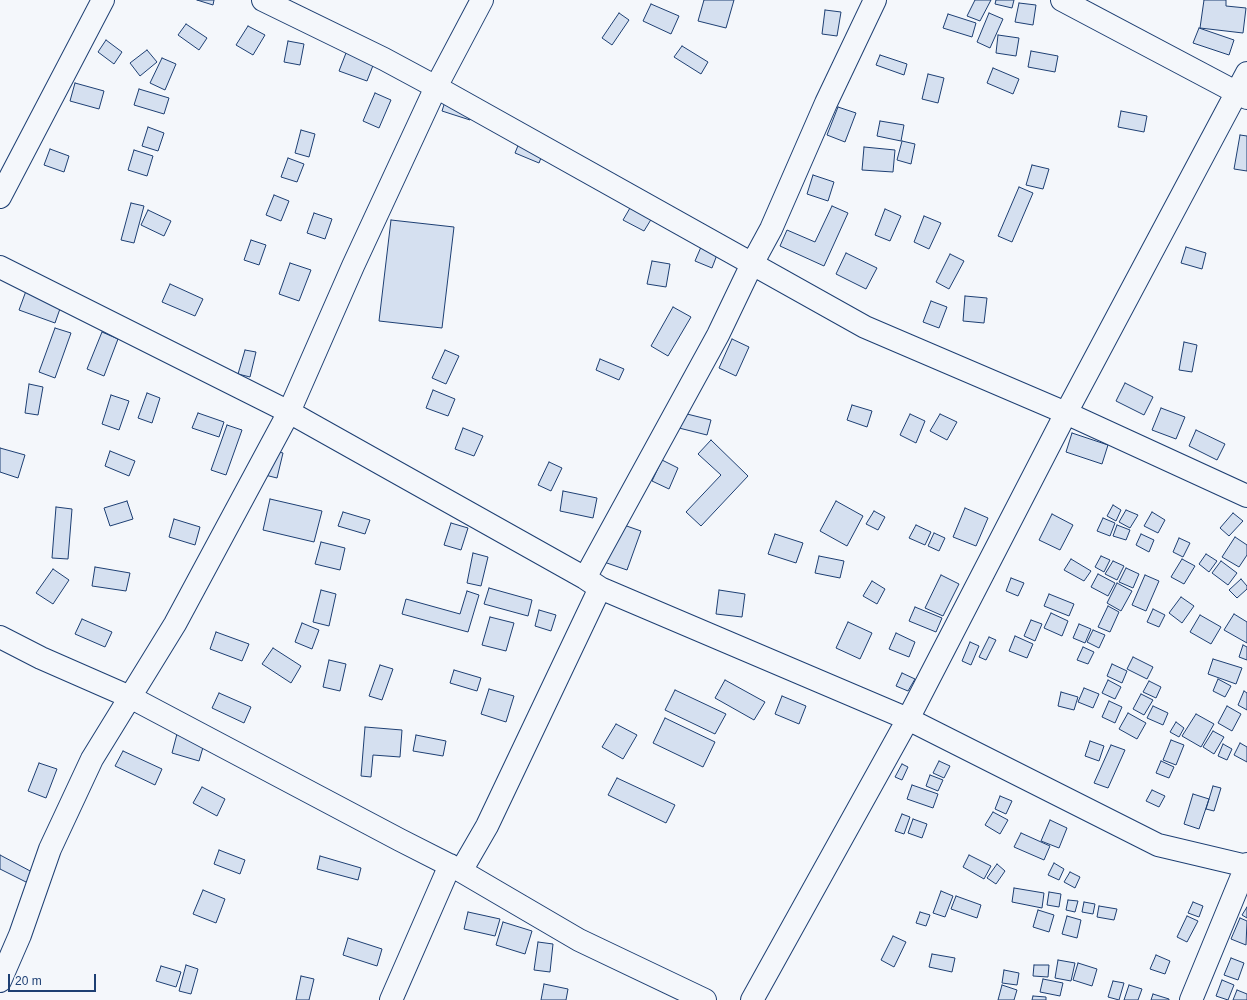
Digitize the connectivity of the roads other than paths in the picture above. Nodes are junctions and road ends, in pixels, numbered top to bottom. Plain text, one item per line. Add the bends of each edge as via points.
1 (103, 0) edge
2 (263, 0) edge
3 (482, 0) edge
4 (874, 0) edge
5 (1062, 0) edge
6 (1247, 73) edge
7 (436, 87) junction
8 (1241, 95) edge
9 (0, 197) edge
10 (752, 264) junction
11 (0, 267) edge
12 (289, 412) junction
13 (1066, 413) junction
14 (1247, 496) edge
15 (593, 583) junction
16 (0, 637) edge
17 (130, 697) junction
18 (908, 719) junction
19 (1247, 865) edge
20 (456, 868) junction
21 (0, 981) edge
22 (391, 1000) edge
23 (705, 1000) edge
24 (752, 1000) edge
25 (1191, 1000) edge

1 - 9 street
2 - 7 street
3 - 7 street
4 - 10 street via 771,230
5 - 8 street
6 - 8 street
7 - 10 street
7 - 12 street
8 - 13 street
10 - 13 street via 865,327
10 - 15 street
11 - 12 street
12 - 15 street
12 - 17 street via 175,624
13 - 14 street
13 - 18 street
15 - 18 street
15 - 20 street via 487,826
16 - 17 street
17 - 20 street
17 - 21 street via 92,759 57,833 20,935
18 - 19 street via 1158,845
18 - 24 street
19 - 25 street
20 - 22 street
20 - 23 street via 579,940

